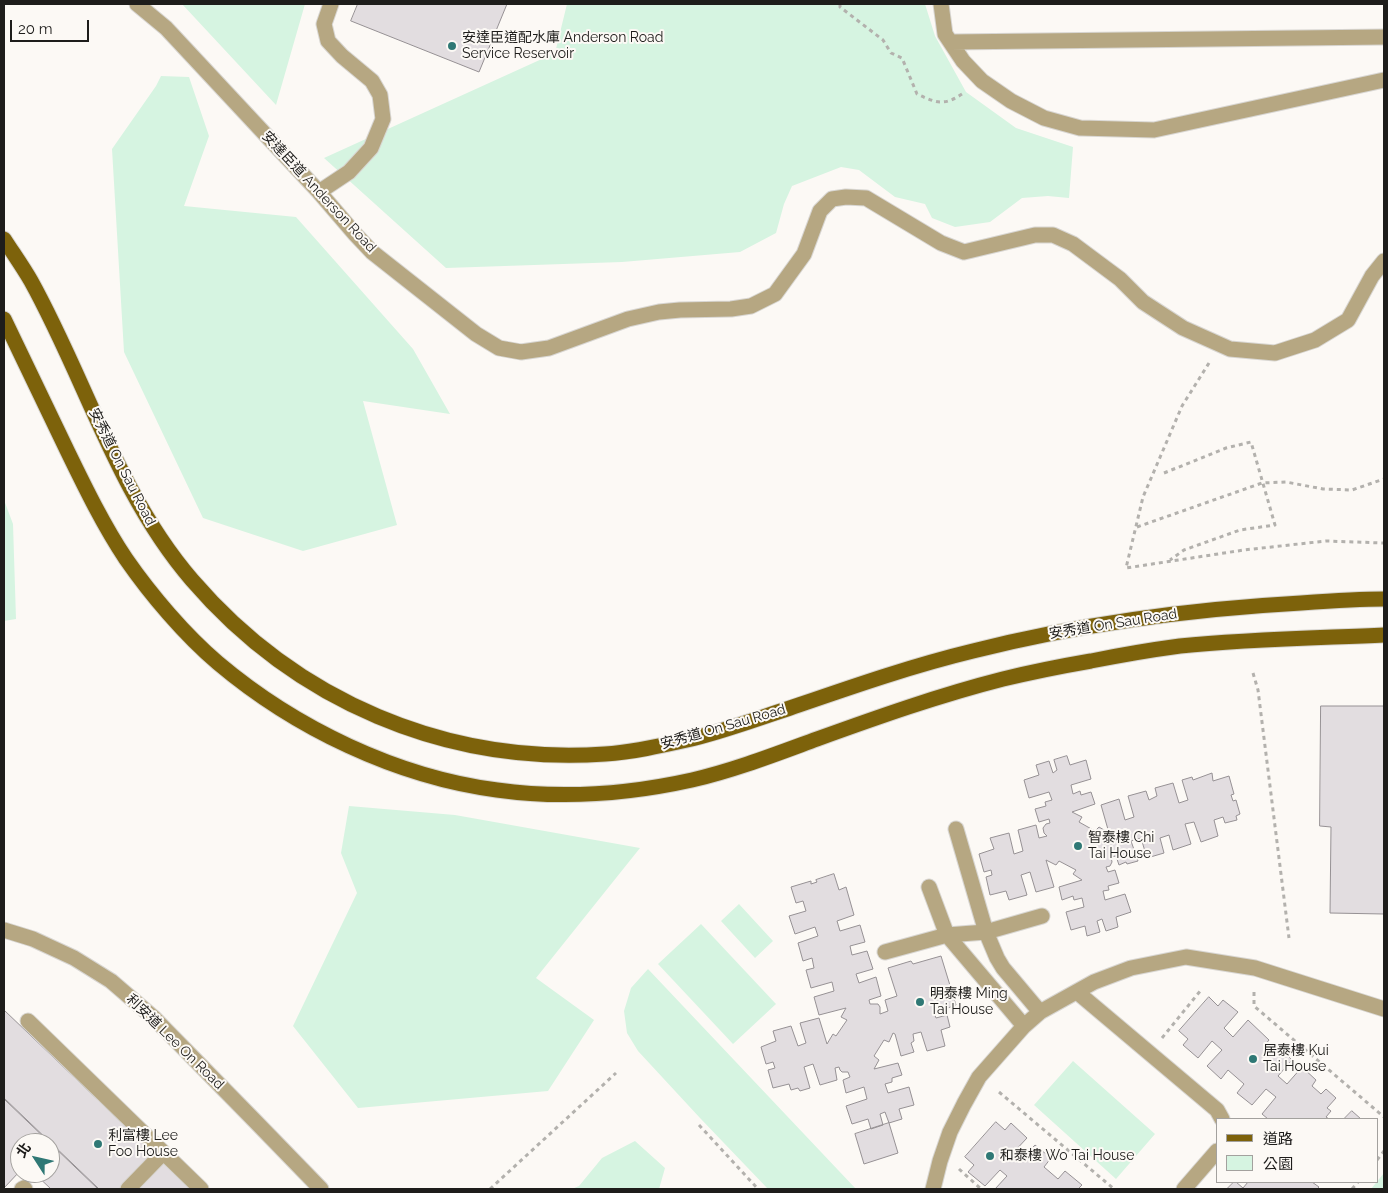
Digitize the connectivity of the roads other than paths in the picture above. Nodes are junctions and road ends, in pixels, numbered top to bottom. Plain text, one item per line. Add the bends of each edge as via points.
1 (137, 4) edge
2 (331, 4) edge
3 (941, 4) edge
4 (1384, 37) edge
5 (951, 42) junction
6 (1384, 80) edge
7 (318, 192) junction
8 (4, 239) edge
9 (1384, 261) edge
10 (4, 319) edge
11 (1384, 599) edge
12 (1384, 635) edge
13 (956, 829) dead end
14 (928, 887) dead end
15 (1042, 916) dead end
16 (4, 930) edge
17 (986, 932) junction
18 (947, 935) junction
19 (885, 952) dead end
20 (1077, 992) junction
21 (1384, 1009) edge
22 (1040, 1012) junction
23 (28, 1021) dead end
24 (1024, 1026) junction
25 (1221, 1118) edge
26 (1216, 1152) edge
27 (163, 1153) junction
28 (128, 1189) edge
29 (201, 1189) edge
30 (321, 1189) edge
31 (934, 1189) edge
32 (1184, 1189) edge

1 - 7 street, 安達臣道 Anderson Road via 166,28
2 - 7 street via 324,24 328,41 372,81 380,95 383,119 371,148 348,172
3 - 5 street via 945,34
4 - 5 street
5 - 6 street via 982,81 1011,101 1044,118 1080,128 1154,130
7 - 9 street, 安達臣道 Anderson Road via 372,252 476,334 499,348 521,352 549,348 628,319 659,312 751,306 775,294 804,254 820,211 832,199 846,196 866,198 941,243 964,252 1035,235 1053,235 1073,244 1120,278 1143,302 1183,328 1230,349 1275,353 1315,340 1348,320
8 - 11 main road, 安秀道 On Sau Road via 48,313 142,511 190,578 254,643 294,673 336,698 382,719 438,738 531,754 606,754 648,749 725,730 898,672 1028,638 1199,610
10 - 12 main road via 110,533 160,603 201,647 239,680 332,739 403,768 443,780 500,791 565,795 662,786 751,763 938,697 1050,668 1176,647 1249,640
13 - 17 street
14 - 18 street
15 - 17 street
16 - 30 street, 利安道 Lee On Road via 74,958 111,981 154,1018
17 - 18 street
17 - 22 street via 1003,968
18 - 19 street
18 - 24 street
20 - 21 street via 1130,968 1186,957 1256,968
20 - 22 street
20 - 25 street via 1217,1110
22 - 24 street
23 - 27 street
24 - 31 street via 980,1077 964,1104 950,1132
26 - 32 street
27 - 28 street
27 - 29 street

